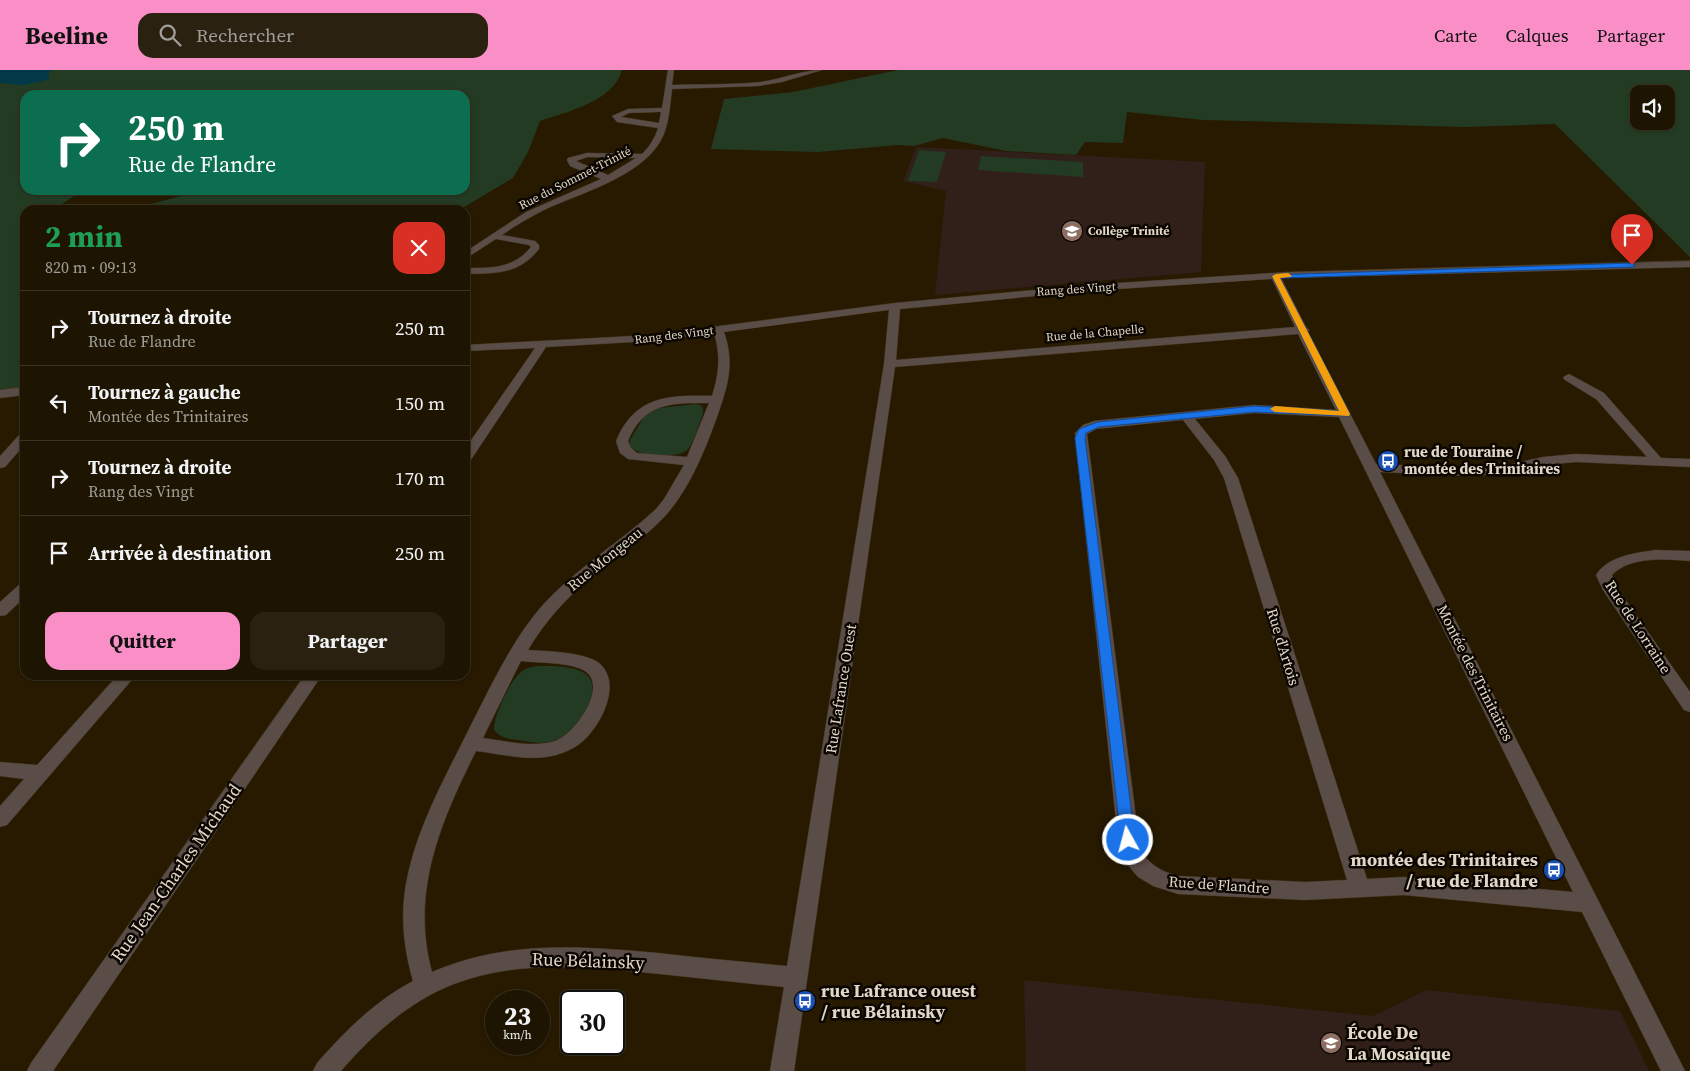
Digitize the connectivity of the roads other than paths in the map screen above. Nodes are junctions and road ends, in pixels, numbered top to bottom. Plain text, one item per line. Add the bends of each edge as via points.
1 (671, 70) edge
2 (819, 70) edge
3 (668, 87) junction
4 (664, 110) junction
5 (662, 126) junction
6 (644, 156) junction
7 (607, 178) junction
8 (494, 236) junction
9 (470, 253) edge
10 (1690, 264) edge
11 (470, 272) edge
12 (1276, 276) junction
13 (895, 306) junction
14 (718, 329) junction
15 (1304, 330) junction
16 (541, 345) junction
17 (470, 348) edge
18 (890, 364) junction
19 (1569, 378) dead end
20 (20, 392) edge
21 (0, 394) edge
22 (716, 400) junction
23 (1345, 414) junction
24 (1186, 416) junction
25 (20, 442) edge
26 (470, 451) edge
27 (691, 461) junction
28 (1657, 461) junction
29 (1690, 463) edge
30 (0, 464) edge
31 (1372, 468) junction
32 (1690, 556) edge
33 (20, 593) edge
34 (0, 611) edge
35 (517, 655) junction
36 (124, 680) edge
37 (311, 680) edge
38 (1690, 705) edge
39 (471, 743) junction
40 (0, 769) edge
41 (41, 773) junction
42 (0, 819) edge
43 (1360, 888) junction
44 (1590, 903) junction
45 (797, 978) junction
46 (425, 986) junction
47 (39, 1071) edge
48 (325, 1071) edge
49 (782, 1071) edge
50 (1673, 1071) edge

1 - 3 street, Rue du Sommet-Trinité
2 - 3 street via 767,83
3 - 4 street, Rue du Sommet-Trinité
4 - 5 street, Rue du Sommet-Trinité
4 - 5 street via 628,111 616,116 620,120
5 - 6 street, Rue du Sommet-Trinité via 657,141
6 - 7 street, Rue du Sommet-Trinité
6 - 7 street via 587,155 571,160 572,164
7 - 8 street, Rue du Sommet-Trinité via 528,215
8 - 9 street, Rue du Sommet-Trinité
8 - 11 street via 536,247 512,268
10 - 12 street, Rang des Vingt
12 - 13 street, Rang des Vingt via 1036,292
12 - 15 street, Montée des Trinitaires
13 - 14 street, Rang des Vingt
13 - 18 street, Rue Lafrance Ouest
14 - 16 street, Rang des Vingt
14 - 22 street, Rue Mongeau via 725,360
15 - 18 street, Rue de la Chapelle
15 - 23 street, Montée des Trinitaires
16 - 17 street, Rang des Vingt
16 - 26 street
18 - 45 street, Rue Lafrance Ouest
19 - 28 street via 1600,396
20 - 21 street
22 - 27 street, Rue Mongeau
22 - 27 street via 647,408 635,418 622,441 625,450 633,456
23 - 24 street, Rue de Flandre via 1262,409
23 - 31 street, Montée des Trinitaires
24 - 43 street, Rue d'Artois via 1231,478
24 - 43 street, Rue de Flandre via 1094,425 1084,429 1080,435 1130,850 1145,871 1171,884 1305,891
25 - 30 street
27 - 35 street, Rue Mongeau via 675,494 661,511 560,596 534,626
28 - 29 street
28 - 31 street via 1566,459 1468,472
31 - 44 street, Montée des Trinitaires
32 - 38 street, Rue de Lorraine via 1646,555 1610,567 1604,575 1608,586
33 - 34 street
35 - 39 street, Rue Mongeau
35 - 39 street via 582,662 594,669 601,682 589,721 577,737 554,748 535,750
36 - 41 street
37 - 47 street, Rue Jean-Charles Michaud
39 - 46 street, Rue Mongeau via 436,816 418,874 412,914 413,938 417,966
40 - 41 street
41 - 42 street
43 - 44 street, Rue de Flandre via 1404,886
44 - 50 street, Montée des Trinitaires
45 - 46 street, Rue Bélainsky via 613,959 543,957 467,969
45 - 49 street, Rue Lafrance Ouest
46 - 48 street, Rue Bélainsky via 375,1020

